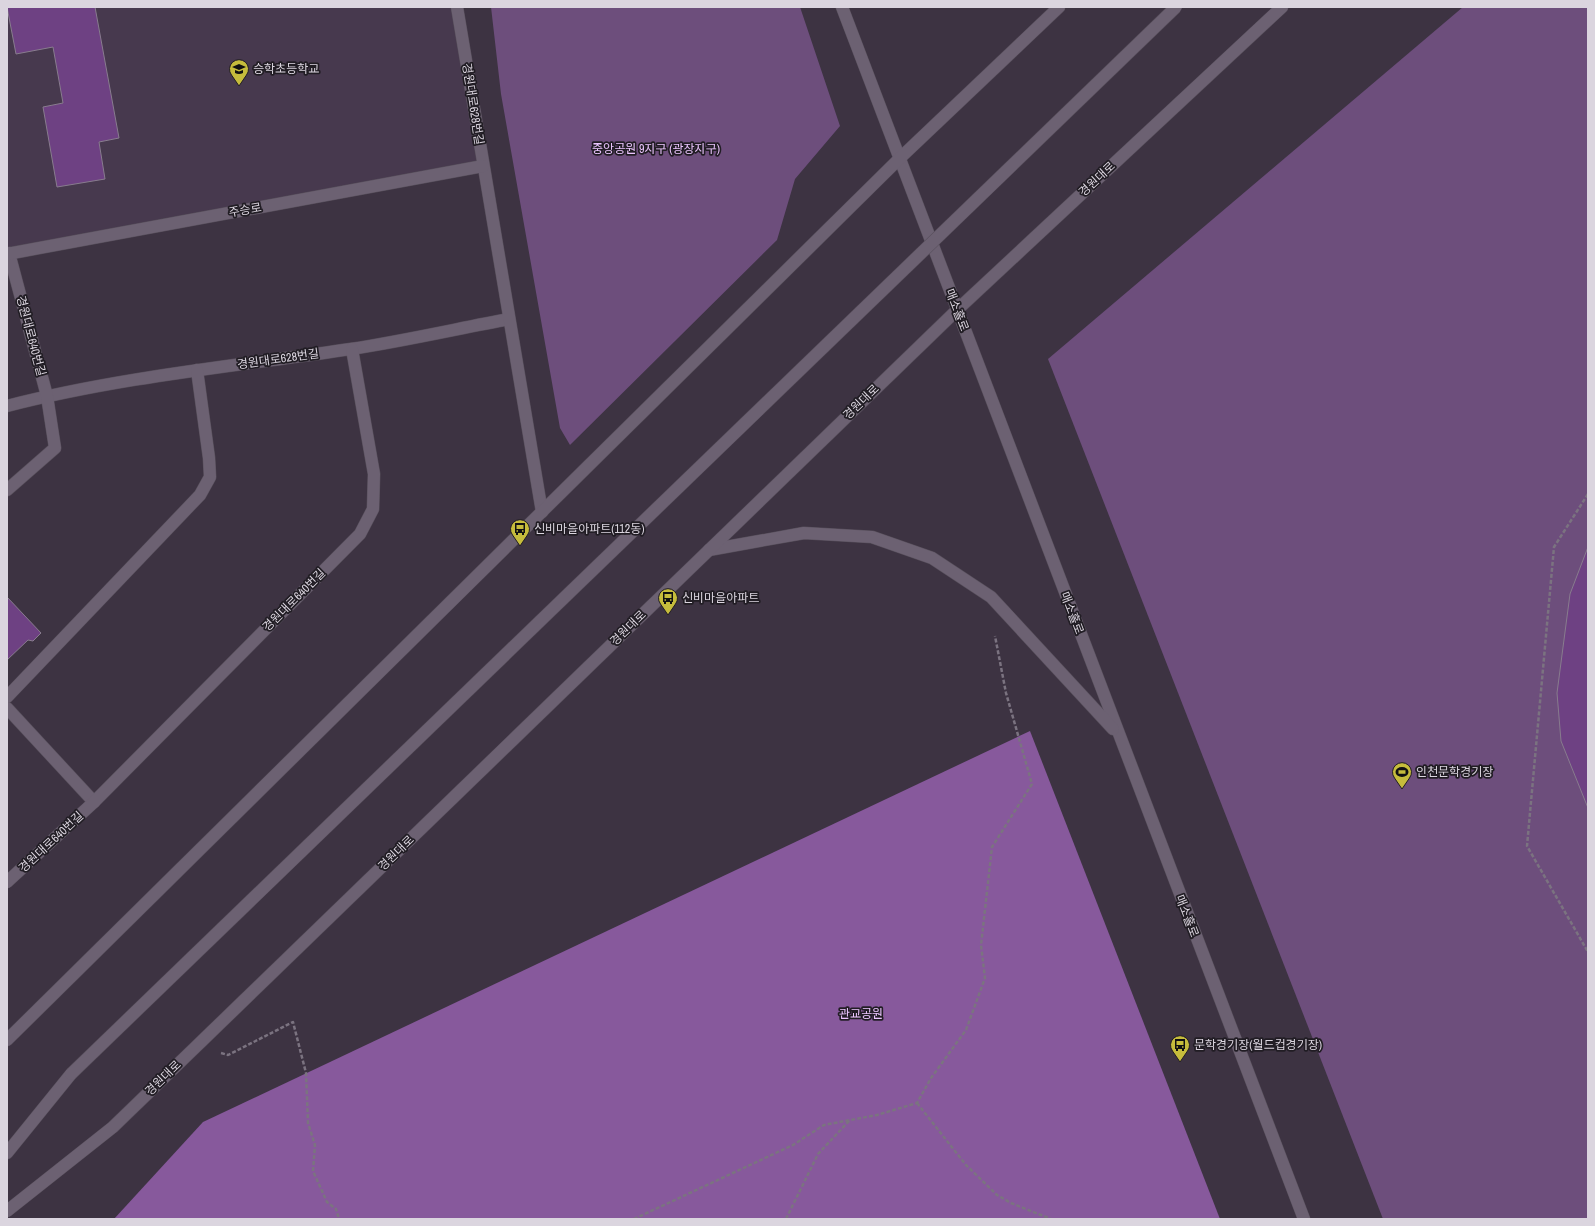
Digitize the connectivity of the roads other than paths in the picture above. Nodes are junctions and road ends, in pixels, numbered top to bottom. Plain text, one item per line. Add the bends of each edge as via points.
1 (458, 7) edge
2 (842, 7) edge
3 (1059, 7) edge
4 (1176, 7) edge
5 (1282, 7) edge
6 (899, 159) junction
7 (483, 166) junction
8 (8, 253) edge
9 (957, 310) junction
10 (508, 319) junction
11 (352, 349) junction
12 (197, 370) junction
13 (47, 396) junction
14 (7, 406) edge
15 (7, 490) edge
16 (542, 512) junction
17 (709, 550) junction
18 (7, 697) edge
19 (7, 708) edge
20 (1117, 733) junction
21 (94, 802) junction
22 (7, 882) edge
23 (7, 1040) edge
24 (7, 1153) edge
25 (7, 1211) edge
26 (1304, 1219) edge

1 - 7 main road, 경원대로628번길
2 - 6 main road, 매소홀로
3 - 6 main road
4 - 24 main road, bridge via 71,1074
5 - 9 main road, 경원대로
6 - 9 main road, 매소홀로
6 - 16 main road
7 - 8 main road, 주승로
7 - 10 main road, 경원대로628번길
8 - 13 main road, 경원대로640번길
9 - 17 main road, 경원대로
9 - 20 main road, 매소홀로
10 - 11 main road, 경원대로628번길
10 - 16 main road, 경원대로628번길
11 - 12 main road, 경원대로628번길
11 - 21 main road, 경원대로640번길 via 374,474 373,509 360,534
12 - 13 main road, 경원대로628번길
12 - 18 main road via 210,477 200,495
13 - 14 main road
13 - 15 main road, 경원대로640번길 via 54,448
16 - 23 main road
17 - 20 main road via 804,533 872,537 932,558 991,597
17 - 25 main road, 경원대로 via 112,1126
19 - 21 main road, 경원대로640번길
20 - 26 main road, 매소홀로
21 - 22 main road, 경원대로640번길

